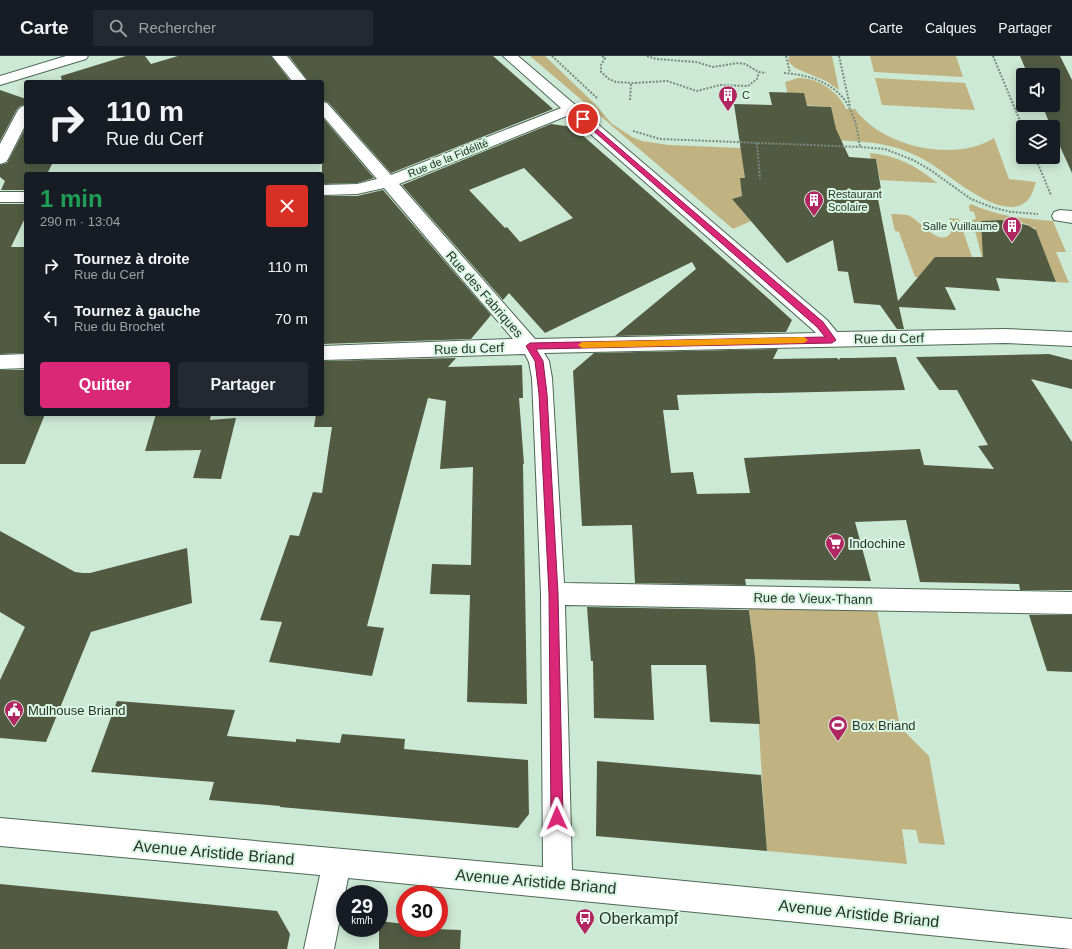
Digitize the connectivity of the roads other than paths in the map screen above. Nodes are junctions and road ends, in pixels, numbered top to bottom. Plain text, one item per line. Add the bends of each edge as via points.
1 (81, 56) edge
2 (279, 56) edge
3 (510, 56) edge
4 (40, 75) edge
5 (299, 80) edge
6 (0, 81) edge
7 (324, 108) edge
8 (571, 109) junction
9 (24, 114) edge
10 (0, 159) edge
11 (388, 182) junction
12 (324, 190) edge
13 (0, 197) edge
14 (24, 197) edge
15 (1072, 339) edge
16 (832, 340) junction
17 (530, 346) junction
18 (324, 353) edge
19 (24, 361) edge
20 (0, 362) edge
21 (553, 594) junction
22 (1072, 603) edge
23 (0, 832) edge
24 (337, 863) junction
25 (558, 883) junction
26 (1072, 934) edge
27 (319, 949) edge

1 - 4 street
2 - 5 street
3 - 8 street
4 - 6 street
7 - 11 street, Rue des Fabriques
8 - 11 street, Rue de la Fidélité
8 - 16 street via 820,324
9 - 10 street
11 - 12 street, Rue de la Fidélité via 357,189
11 - 17 street, Rue des Fabriques
13 - 14 street
15 - 16 street, Rue du Cerf via 1005,336
16 - 17 street, Rue du Cerf
17 - 18 street, Rue du Cerf
17 - 21 street, Rue des Fabriques via 539,361 542,378
19 - 20 street
21 - 22 street, Rue de Vieux-Thann
21 - 25 street, Rue des Fabriques
23 - 24 street, Avenue Aristide Briand
24 - 25 street, Avenue Aristide Briand
24 - 27 street
25 - 26 street, Avenue Aristide Briand

